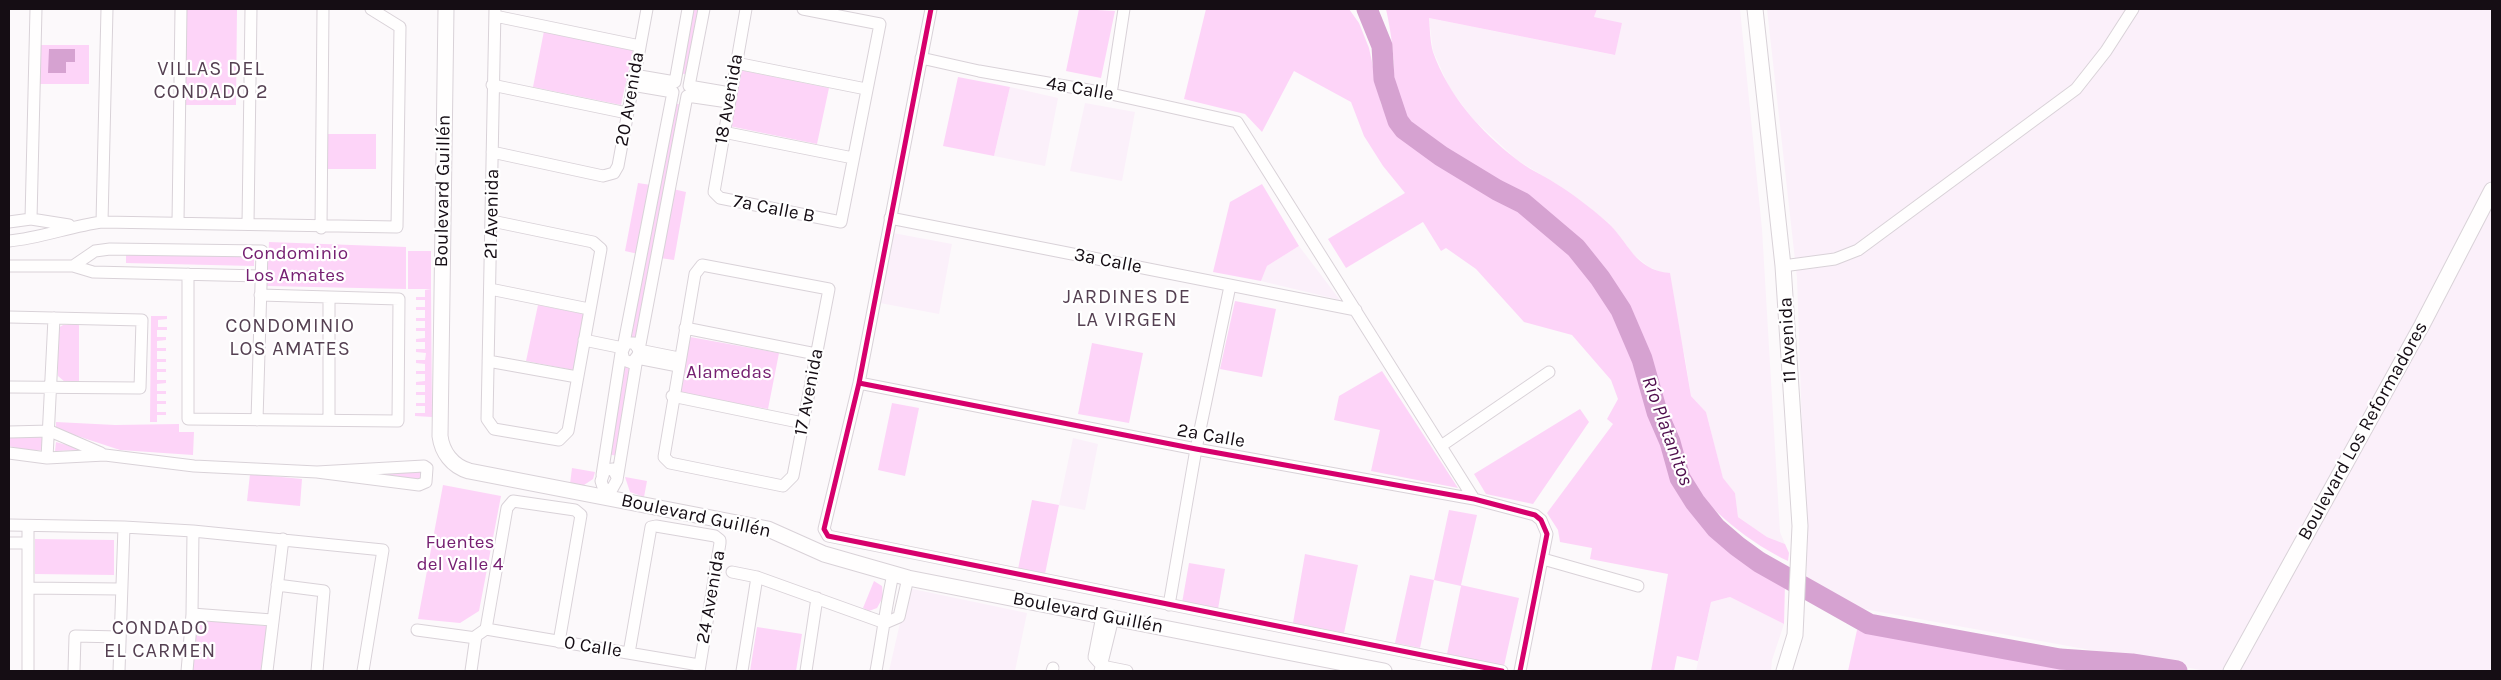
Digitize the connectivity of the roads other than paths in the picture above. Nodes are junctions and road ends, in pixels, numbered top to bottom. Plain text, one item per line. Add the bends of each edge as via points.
1 (36, 9) edge
2 (107, 9) edge
3 (181, 9) edge
4 (251, 9) edge
5 (324, 9) edge
6 (371, 9) edge
7 (446, 9) edge
8 (647, 9) edge
9 (688, 9) edge
10 (704, 9) edge
11 (746, 9) edge
12 (802, 9) edge
13 (931, 9) edge
14 (1124, 9) edge
15 (1754, 9) edge
16 (2133, 9) edge
17 (495, 12) edge
18 (640, 46) junction
19 (921, 58) junction
20 (736, 63) junction
21 (633, 80) junction
22 (492, 84) junction
23 (674, 87) junction
24 (866, 89) junction
25 (688, 91) junction
26 (1111, 94) junction
27 (729, 97) junction
28 (627, 113) junction
29 (723, 132) junction
30 (492, 152) junction
31 (853, 158) junction
32 (713, 188) joint
33 (2492, 190) edge
34 (890, 218) junction
35 (31, 219) junction
36 (492, 221) junction
37 (9, 222) edge
38 (102, 222) junction
39 (178, 222) junction
40 (248, 224) junction
41 (73, 226) junction
42 (321, 228) junction
43 (9, 241) edge
44 (9, 266) edge
45 (73, 266) junction
46 (1783, 266) junction
47 (188, 274) junction
48 (261, 276) junction
49 (1230, 286) junction
50 (490, 289) junction
51 (260, 294) junction
52 (329, 297) junction
53 (589, 309) junction
54 (1356, 310) junction
55 (9, 317) edge
56 (54, 318) junction
57 (685, 328) junction
58 (583, 343) junction
59 (622, 351) junction
60 (638, 354) junction
61 (816, 354) junction
62 (488, 361) junction
63 (678, 362) junction
64 (1549, 372) dead end
65 (577, 377) junction
66 (859, 383) junction
67 (9, 387) edge
68 (52, 387) junction
69 (672, 396) junction
70 (257, 420) junction
71 (329, 420) junction
72 (803, 423) junction
73 (50, 431) junction
74 (9, 432) edge
75 (1442, 446) junction
76 (1196, 449) junction
77 (9, 453) edge
78 (105, 455) junction
79 (47, 458) junction
80 (317, 472) junction
81 (601, 477) junction
82 (617, 479) junction
83 (588, 493) junction
84 (1474, 499) junction
85 (626, 501) junction
86 (9, 525) edge
87 (28, 526) junction
88 (124, 527) junction
89 (193, 531) junction
90 (283, 539) junction
91 (9, 543) edge
92 (28, 543) junction
93 (1543, 559) junction
94 (732, 572) dead end
95 (893, 574) junction
96 (757, 577) junction
97 (908, 578) junction
98 (276, 585) junction
99 (1638, 586) dead end
100 (28, 588) junction
101 (120, 589) junction
102 (818, 598) junction
103 (1170, 605) junction
104 (192, 614) junction
105 (1107, 617) junction
106 (272, 620) junction
107 (885, 623) junction
108 (486, 629) junction
109 (417, 630) dead end
110 (120, 637) junction
111 (1795, 637) junction
112 (476, 638) junction
113 (559, 642) junction
114 (629, 653) junction
115 (699, 668) edge
116 (1101, 669) edge
117 (28, 671) edge
118 (74, 671) edge
119 (119, 671) edge
120 (187, 671) edge
121 (267, 671) edge
122 (317, 671) edge
123 (364, 671) edge
124 (471, 671) edge
125 (742, 671) edge
126 (806, 671) edge
127 (876, 671) edge
128 (1127, 671) edge
129 (1384, 671) edge
130 (1502, 671) edge
131 (1520, 671) edge
132 (1784, 671) edge
133 (1794, 671) edge
134 (2231, 671) edge

1 - 35 street
2 - 38 street
3 - 39 street
4 - 40 street
5 - 42 street
6 - 42 street via 400,27 397,227
7 - 83 main road, Boulevard Guillén via 440,441 451,460 464,469
8 - 18 street, 20 Avenida
9 - 23 street
10 - 25 street
11 - 20 street, 18 Avenida
12 - 24 street via 880,24
13 - 19 street
14 - 26 street
15 - 46 main road, 11 Avenida
16 - 46 street via 2106,52 2076,89 1908,214 1858,250 1835,259
17 - 18 street
17 - 22 street, 21 Avenida
18 - 21 street, 20 Avenida
19 - 26 street, 4a Calle
19 - 34 street
20 - 24 street
20 - 27 street, 18 Avenida
21 - 23 street
21 - 28 street, 20 Avenida
22 - 28 street
22 - 30 street, 21 Avenida
23 - 25 street via 680,99
23 - 25 street via 683,78
23 - 59 street
24 - 31 street
25 - 27 street
25 - 60 street
26 - 54 street, 4a Calle via 1237,122
27 - 29 street, 18 Avenida
28 - 30 street, 20 Avenida via 617,169 612,175 600,176
29 - 31 street
29 - 32 street, 18 Avenida
30 - 36 street, 21 Avenida
31 - 32 street, 7a Calle B via 841,222 720,198
33 - 134 main road, Boulevard Los Reformadores via 2422,325
34 - 49 street, 3a Calle
34 - 66 street
35 - 37 street
35 - 41 street
36 - 50 street, 21 Avenida
36 - 53 street via 593,242 600,247
38 - 39 street
38 - 41 street
39 - 40 street
40 - 42 street
41 - 43 street
44 - 45 street
45 - 47 street via 94,272
45 - 48 street via 95,251 110,249 262,251
46 - 111 main road, 11 Avenida via 1800,526
47 - 48 street
47 - 70 street via 188,420
48 - 51 street
49 - 54 street, 3a Calle
49 - 76 street
50 - 53 street
50 - 62 street, 21 Avenida
51 - 52 street
51 - 70 street
52 - 71 street
52 - 71 street via 398,299 398,421
53 - 58 street
54 - 75 street
55 - 56 street
56 - 68 street
56 - 68 street via 142,320 141,378 140,388
57 - 61 street
57 - 61 street, 17 Avenida via 695,274 698,268 707,265 829,289
57 - 63 street
58 - 59 street
58 - 65 street
59 - 60 street via 626,343 632,342
59 - 60 street via 627,363 633,362
59 - 81 street
60 - 63 street
60 - 82 street
61 - 72 street, 17 Avenida
62 - 65 street
62 - 65 street, 21 Avenida via 487,419 494,429 558,440 564,437 568,431
63 - 69 street
64 - 75 street
66 - 76 street, 2a Calle
66 - 103 street via 824,529 828,536
67 - 68 street
68 - 73 street
69 - 72 street
69 - 72 street, 17 Avenida via 663,453 670,463 779,486 788,484 793,476
70 - 71 street
73 - 74 street
73 - 78 street
73 - 79 street
75 - 84 street
76 - 84 street, 2a Calle
76 - 103 street
77 - 79 street
78 - 79 street
78 - 80 street via 194,466
80 - 80 street via 423,485 427,472 424,466
81 - 82 street via 610,468
81 - 82 street via 603,487 608,490 614,488
81 - 83 street via 597,489
82 - 85 street via 620,493
83 - 85 main road, Boulevard Guillén
84 - 93 street, 2a Calle via 1541,520 1547,534
85 - 95 main road, Boulevard Guillén via 768,529 824,554
86 - 87 street
87 - 88 street
87 - 92 street
88 - 89 street
88 - 101 street
89 - 90 street
89 - 104 street
90 - 98 street
90 - 123 street via 383,550
91 - 92 street
92 - 100 street
93 - 99 street
93 - 131 street
94 - 96 street
95 - 97 main road, Boulevard Guillén
95 - 107 street via 884,613
96 - 102 street
96 - 125 street
97 - 105 main road, Boulevard Guillén
97 - 107 street via 899,617
98 - 106 street
98 - 122 street via 324,591
100 - 101 street
100 - 117 street
101 - 110 street
102 - 107 street
102 - 126 street
103 - 130 street
104 - 106 street
104 - 120 street
105 - 116 street
105 - 116 street via 1094,657
105 - 129 main road, Boulevard Guillén
106 - 121 street
107 - 127 street
108 - 112 street
108 - 113 street, 0 Calle
108 - 113 street via 510,503 519,500 576,510 581,520
109 - 112 street
110 - 118 street via 75,636
110 - 119 street
111 - 132 main road, 11 Avenida
111 - 133 main road
112 - 124 street
113 - 114 street, 0 Calle
114 - 115 street, 0 Calle
114 - 115 street, 24 Avenida via 651,528 656,526 715,536 720,540
116 - 128 street

